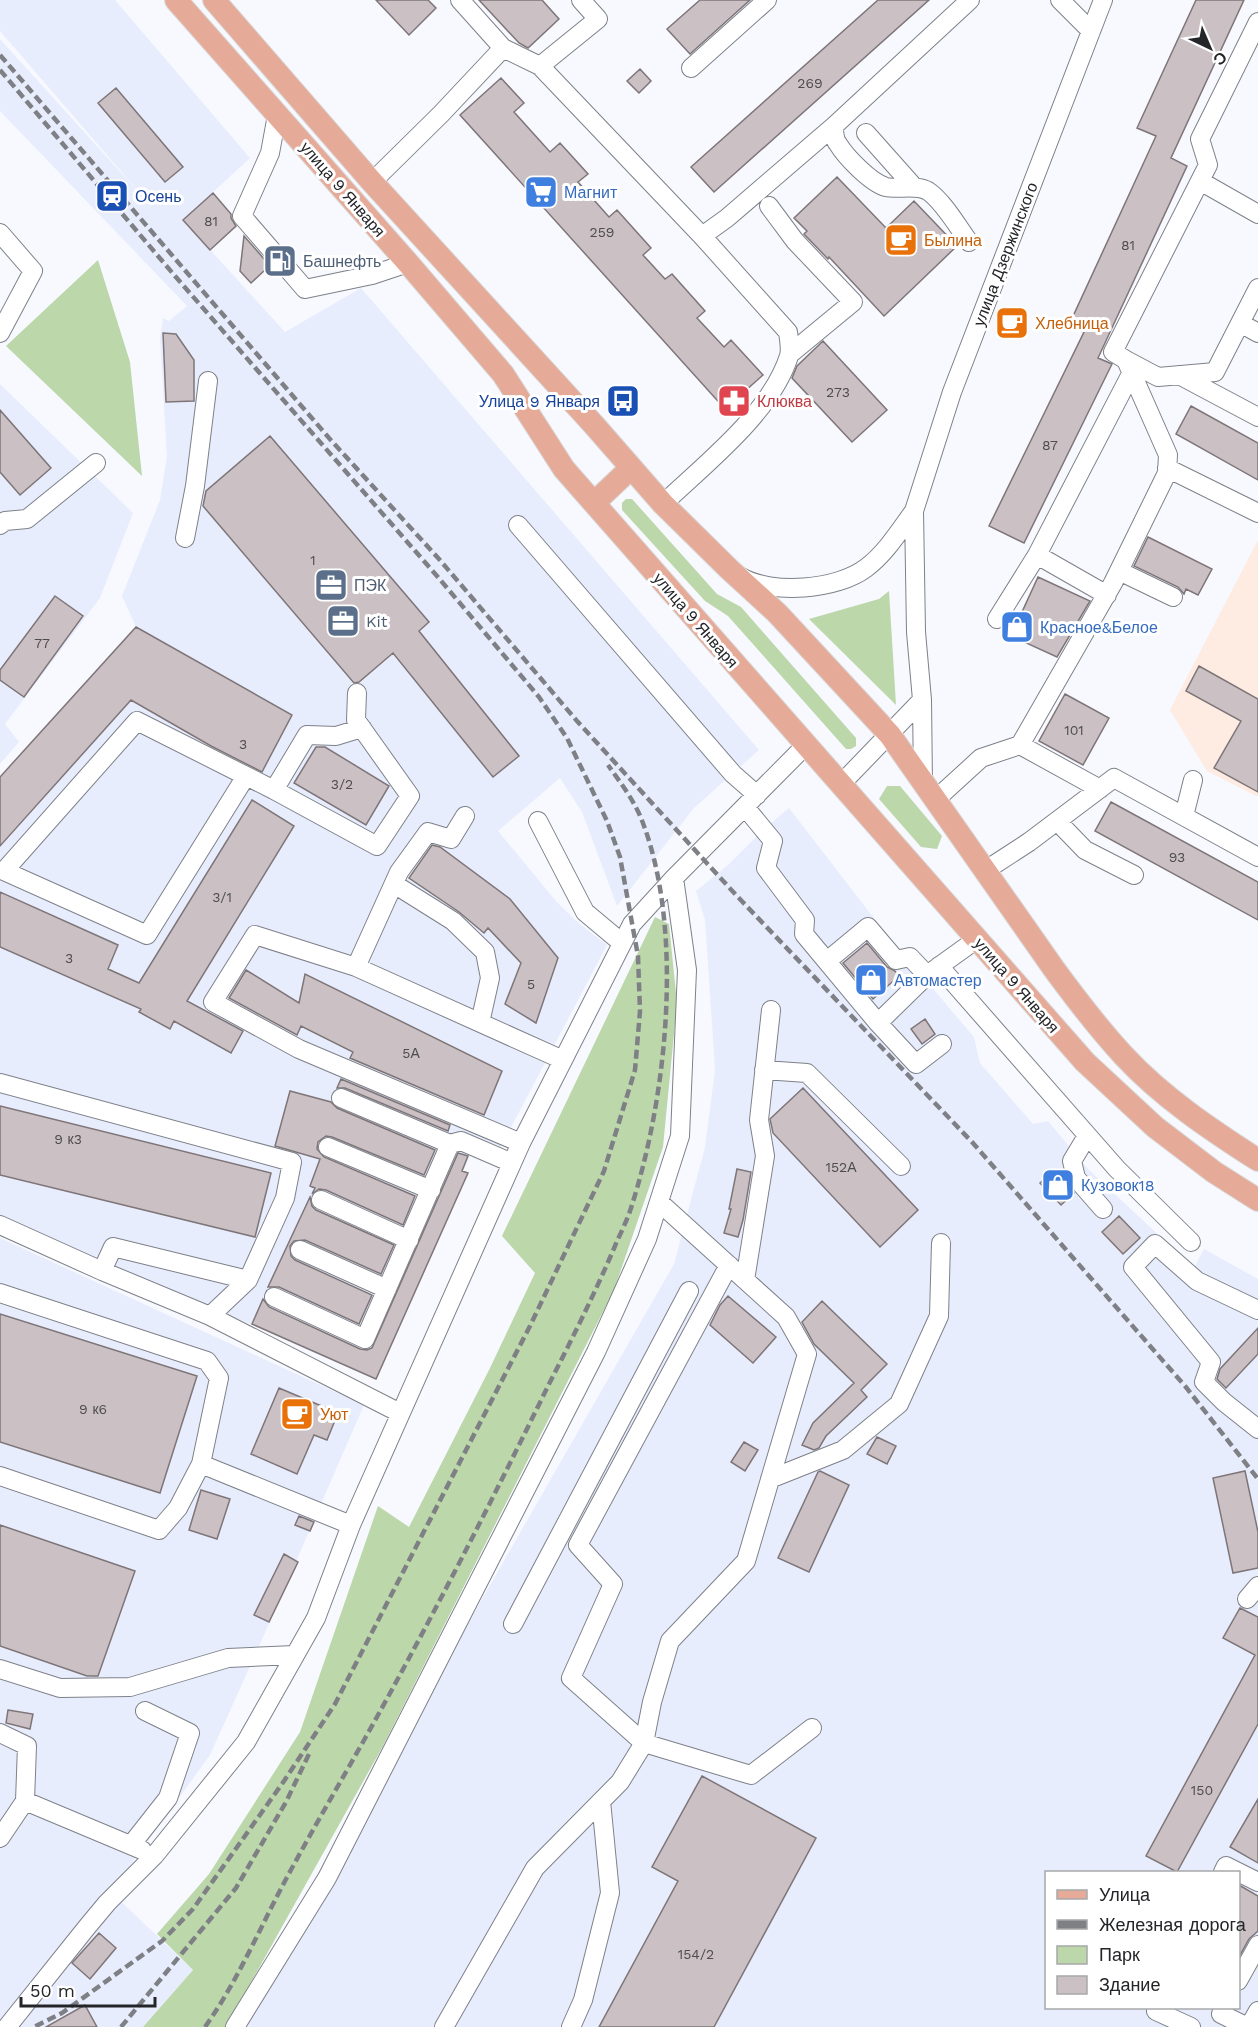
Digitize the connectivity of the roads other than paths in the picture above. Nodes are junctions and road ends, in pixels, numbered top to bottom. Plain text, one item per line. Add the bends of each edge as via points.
1 (176, 0) edge
2 (214, 0) edge
3 (460, 0) edge
4 (581, 0) edge
5 (767, 0) edge
6 (970, 0) edge
7 (1060, 0) edge
8 (1103, 0) edge
9 (1258, 22) edge
10 (1091, 31) junction
11 (503, 48) junction
12 (540, 66) junction
13 (691, 68) dead end
14 (277, 115) junction
15 (834, 126) junction
16 (866, 133) dead end
17 (1200, 181) junction
18 (372, 182) junction
19 (914, 188) junction
20 (769, 206) dead end
21 (1258, 214) edge
22 (0, 233) edge
23 (702, 236) junction
24 (969, 242) dead end
25 (408, 263) junction
26 (1258, 288) edge
27 (1240, 323) junction
28 (0, 333) edge
29 (1258, 333) edge
30 (790, 354) junction
31 (1129, 366) junction
32 (1179, 375) junction
33 (208, 381) dead end
34 (1258, 417) edge
35 (96, 463) dead end
36 (631, 468) junction
37 (1167, 468) junction
38 (594, 503) junction
39 (663, 504) junction
40 (914, 511) junction
41 (1258, 513) edge
42 (2, 520) edge
43 (518, 525) dead end
44 (185, 538) dead end
45 (1037, 555) junction
46 (729, 569) junction
47 (1119, 571) junction
48 (1107, 595) junction
49 (1173, 597) dead end
50 (998, 620) dead end
51 (357, 693) dead end
52 (922, 700) junction
53 (362, 728) junction
54 (890, 735) junction
55 (806, 745) junction
56 (1020, 745) junction
57 (246, 776) junction
58 (1193, 780) dead end
59 (841, 784) junction
60 (1100, 789) junction
61 (274, 790) junction
62 (929, 792) junction
63 (751, 801) junction
64 (465, 816) dead end
65 (1184, 816) junction
66 (538, 821) dead end
67 (1057, 821) junction
68 (1258, 857) edge
69 (986, 870) junction
70 (1134, 874) dead end
71 (674, 878) junction
72 (394, 884) junction
73 (977, 939) junction
74 (622, 943) junction
75 (826, 961) junction
76 (356, 967) junction
77 (933, 971) junction
78 (771, 1010) dead end
79 (480, 1023) junction
80 (878, 1023) junction
81 (942, 1044) dead end
82 (563, 1060) junction
83 (764, 1070) junction
84 (0, 1083) edge
85 (341, 1098) dead end
86 (1087, 1136) junction
87 (521, 1143) junction
88 (450, 1144) junction
89 (328, 1147) dead end
90 (1258, 1160) edge
91 (512, 1163) junction
92 (901, 1166) dead end
93 (430, 1190) junction
94 (321, 1200) dead end
95 (1258, 1200) edge
96 (659, 1202) junction
97 (1103, 1209) dead end
98 (0, 1225) edge
99 (408, 1240) junction
100 (1191, 1242) dead end
101 (940, 1243) dead end
102 (300, 1250) dead end
103 (729, 1265) junction
104 (102, 1271) junction
105 (248, 1280) junction
106 (746, 1280) junction
107 (387, 1289) junction
108 (689, 1291) dead end
109 (0, 1293) edge
110 (274, 1298) dead end
111 (1258, 1310) edge
112 (210, 1316) junction
113 (400, 1413) junction
114 (1258, 1429) edge
115 (201, 1464) junction
116 (0, 1476) edge
117 (770, 1479) junction
118 (351, 1525) junction
119 (565, 1527) junction
120 (578, 1545) junction
121 (513, 1624) dead end
122 (295, 1655) junction
123 (0, 1669) edge
124 (145, 1711) dead end
125 (812, 1728) dead end
126 (0, 1733) edge
127 (644, 1743) junction
128 (25, 1801) junction
129 (601, 1801) junction
130 (0, 1838) edge
131 (131, 1845) junction
132 (154, 1856) junction
133 (1224, 1871) edge
134 (1236, 1871) edge
135 (1240, 1873) edge
136 (1258, 1882) edge
137 (1258, 1945) edge
138 (1240, 1979) edge
139 (1258, 2011) edge
140 (1154, 2015) edge
141 (1219, 2016) edge
142 (7, 2027) edge
143 (235, 2027) edge
144 (444, 2027) edge
145 (571, 2027) edge
146 (1191, 2027) edge
147 (1249, 2027) edge

1 - 14 main road, улица 9 Января
2 - 18 main road, улица 9 Января
3 - 11 street
4 - 12 street via 598,19
5 - 13 street
6 - 15 street
7 - 10 street
8 - 10 street, улица Дзержинского
9 - 17 street via 1200,139 1208,165
10 - 40 street, улица Дзержинского via 952,392
11 - 12 street
11 - 18 street
12 - 23 street
14 - 25 main road, улица 9 Января
14 - 25 street via 270,153 242,216 305,289
15 - 19 street via 837,144 869,178 886,187
15 - 23 street
16 - 19 street
17 - 21 street
17 - 31 street via 1113,352
18 - 36 main road, улица 9 Января
19 - 24 street via 927,190
20 - 30 street via 795,241 853,302
22 - 28 street via 33,271
23 - 30 street via 788,332
25 - 38 main road, улица 9 Января via 503,374 564,469
26 - 27 street
27 - 29 street
27 - 32 street via 1215,372
30 - 39 street via 768,400
31 - 32 street via 1158,377
31 - 37 street via 1168,455
31 - 45 street
32 - 34 street
33 - 44 street
35 - 42 street via 27,519
36 - 38 main road
36 - 39 main road, улица 9 Января
37 - 41 street
37 - 47 street
38 - 55 main road, улица 9 Января
39 - 46 main road, улица 9 Января
40 - 46 street, улица Дзержинского via 883,552 866,568 847,578 814,587 783,588 751,582
40 - 52 street, улица Дзержинского via 916,632
43 - 63 street via 733,774
45 - 48 street
45 - 50 street
46 - 54 main road, улица 9 Января via 777,613
47 - 48 street
47 - 49 street
48 - 56 street
51 - 53 street via 356,720
52 - 54 street
52 - 62 street, улица Дзержинского
53 - 61 street via 336,736 307,735
53 - 61 street via 410,796 377,846
54 - 59 street
54 - 62 main road, улица 9 Января
55 - 59 main road, улица 9 Января
55 - 63 street
56 - 60 street
56 - 62 street via 981,758
57 - 57 street via 136,721 4,871 147,935
57 - 61 street
58 - 65 street
59 - 73 main road, улица 9 Января
60 - 65 street via 1114,778
60 - 67 street
62 - 69 main road, улица 9 Января
63 - 71 street
63 - 75 street via 773,841 766,868 805,920 804,933
64 - 72 street via 451,839 428,832
65 - 68 street
66 - 74 street via 585,912
67 - 69 street
67 - 70 street via 1085,850
69 - 90 main road, улица 9 Января via 1082,1006 1125,1057 1176,1103
71 - 74 street via 632,924
71 - 96 street via 687,970 681,1124
72 - 76 street
72 - 79 street via 453,921 485,952 490,978
73 - 77 street
73 - 95 main road, улица 9 Января via 1085,1062 1155,1127
74 - 82 street
75 - 77 street via 868,927 896,960 910,957
75 - 80 street
76 - 79 street
76 - 87 street via 255,935 213,1002 299,1049
77 - 80 street
77 - 86 street
78 - 83 street
79 - 82 street
80 - 81 street via 916,1064
82 - 87 street
83 - 92 street via 807,1073
83 - 106 street via 759,1120 765,1156
84 - 105 street via 292,1162 285,1198
85 - 88 street
86 - 97 street via 1072,1161 1076,1178
86 - 100 street
87 - 91 street
88 - 91 street via 461,1141
88 - 93 street
89 - 93 street
91 - 113 street
93 - 99 street
94 - 99 street
96 - 103 street
96 - 143 street via 647,1239 596,1352 333,1868
98 - 104 street
99 - 107 street
101 - 117 street via 939,1316 899,1404 843,1450
102 - 107 street
103 - 106 street
103 - 120 street
104 - 105 street via 113,1247
104 - 112 street
105 - 112 street
106 - 117 street via 786,1317 807,1354
107 - 110 street via 365,1339
108 - 119 street
109 - 115 street via 207,1361 219,1378
111 - 114 street via 1197,1281 1155,1244 1133,1267 1211,1362 1204,1382
112 - 113 street
113 - 118 street
115 - 116 street via 177,1508 159,1530
115 - 118 street
117 - 127 street via 746,1561 670,1641
118 - 122 street via 316,1618
119 - 120 street
119 - 121 street
120 - 127 street via 612,1584 571,1678
122 - 123 street via 228,1658 130,1687 60,1688
122 - 132 street via 246,1742
124 - 131 street via 190,1733 168,1798
125 - 127 street via 751,1775
126 - 128 street via 27,1746
127 - 129 street via 620,1782
128 - 130 street
128 - 131 street
129 - 144 street via 535,1868
129 - 145 street via 610,1893 583,2000
131 - 132 street
132 - 142 street via 102,1909
133 - 134 street via 1226,1866
135 - 136 street
137 - 138 street
139 - 147 street
140 - 146 street
141 - 147 street

